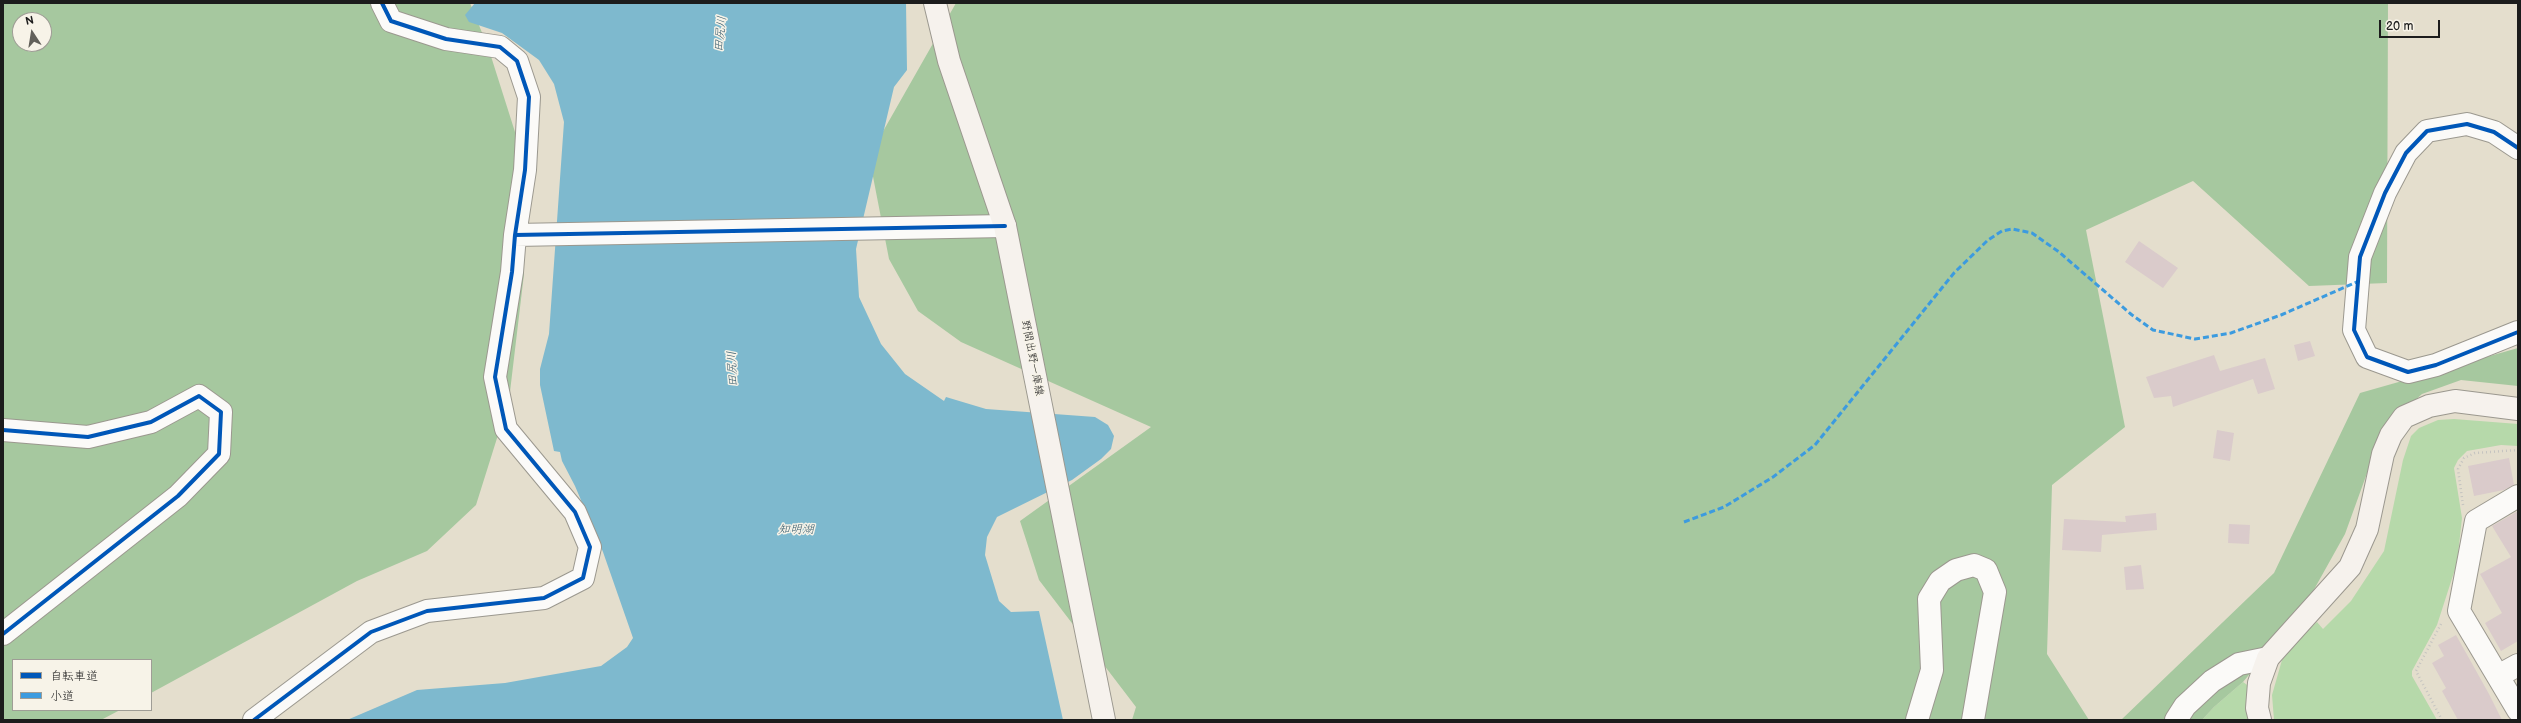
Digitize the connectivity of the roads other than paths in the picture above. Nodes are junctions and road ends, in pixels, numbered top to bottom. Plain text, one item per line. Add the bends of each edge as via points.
1 (382, 3) edge
2 (935, 3) edge
3 (2518, 148) edge
4 (1006, 226) junction
5 (515, 235) junction
6 (2518, 332) edge
7 (2518, 409) edge
8 (3, 430) edge
9 (2518, 496) edge
10 (3, 634) edge
11 (2268, 658) junction
12 (2518, 665) edge
13 (2498, 676) junction
14 (2518, 710) edge
15 (254, 720) edge
16 (1104, 720) edge
17 (1917, 720) edge
18 (1974, 720) edge
19 (2176, 720) edge
20 (2260, 720) edge

1 - 5 street via 392,21 446,39 500,47 517,61 529,97 525,170
2 - 4 main road, 野間出野一庫線 via 949,61
3 - 6 street via 2494,132 2467,124 2427,131 2406,153 2385,192 2360,257 2354,330 2367,357 2408,372 2436,365
4 - 5 street
4 - 16 main road, 野間出野一庫線
5 - 15 street via 512,272 495,377 506,429 575,512 590,547 582,578 544,598 427,611 371,632
7 - 11 main road via 2455,401 2429,406 2404,417 2391,435 2383,454 2367,529 2350,568
8 - 10 street via 88,437 151,422 199,396 221,412 219,454 178,496
9 - 13 street via 2476,521 2459,611
11 - 19 street via 2240,664 2212,682 2185,706
11 - 20 main road via 2259,683 2257,708
12 - 13 street
13 - 14 street
17 - 18 street via 1932,670 1929,599 1940,581 1956,570 1974,565 1986,570 1995,592

